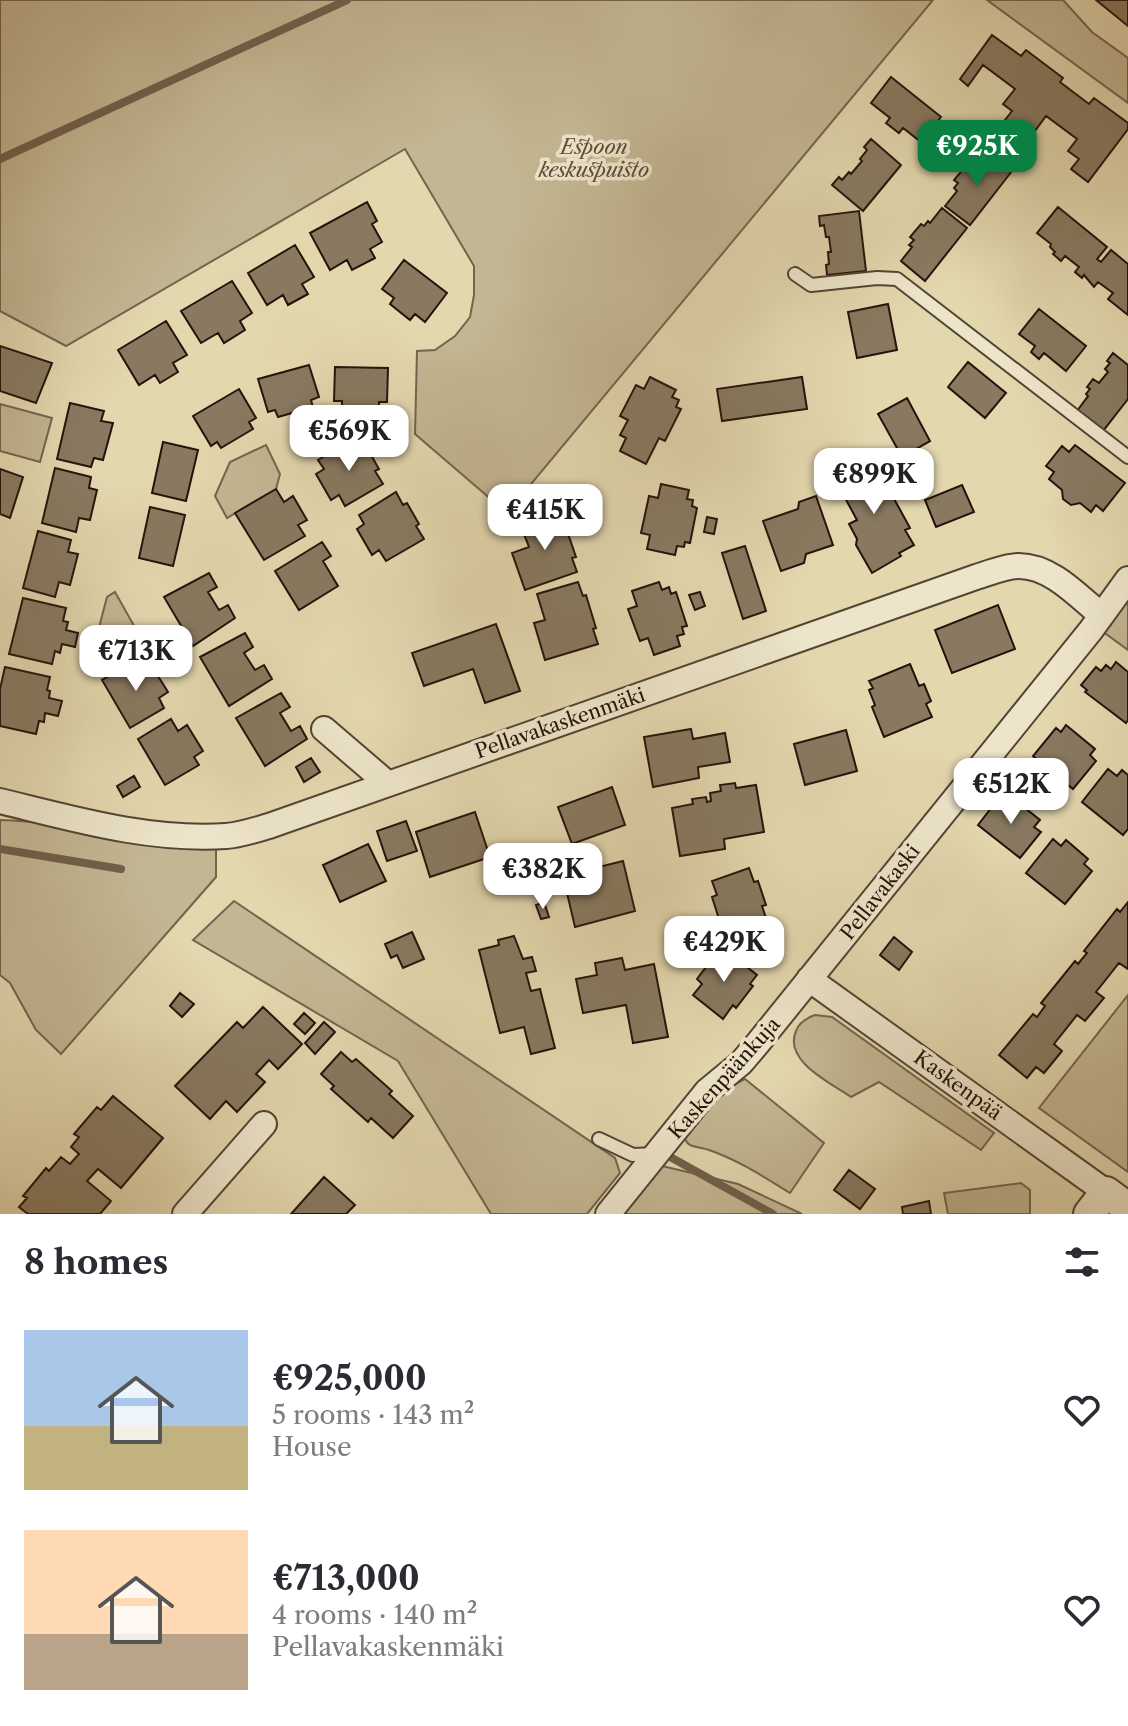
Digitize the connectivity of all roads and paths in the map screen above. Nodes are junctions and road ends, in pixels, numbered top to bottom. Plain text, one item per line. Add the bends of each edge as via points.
1 (795, 274) dead end
2 (1128, 457) edge
3 (1128, 579) edge
4 (1101, 615) junction
5 (324, 729) dead end
6 (388, 784) junction
7 (0, 801) edge
8 (809, 979) junction
9 (264, 1124) dead end
10 (599, 1139) dead end
11 (656, 1154) junction
12 (1108, 1205) edge
13 (185, 1214) edge
14 (608, 1214) edge

1 - 2 lane via 811,285 897,279
3 - 4 street, Pellavakaski
4 - 6 street, Pellavakaskenmäki via 1053,577 1017,565
4 - 8 street, Pellavakaski
5 - 6 street
6 - 7 street, Pellavakaskenmäki via 229,836 107,827
8 - 11 street, Kaskenpäänkuja via 741,1063 707,1091
8 - 12 street, Kaskenpää
9 - 13 street
10 - 11 lane via 633,1155
11 - 14 street, Kaskenpäänkuja

